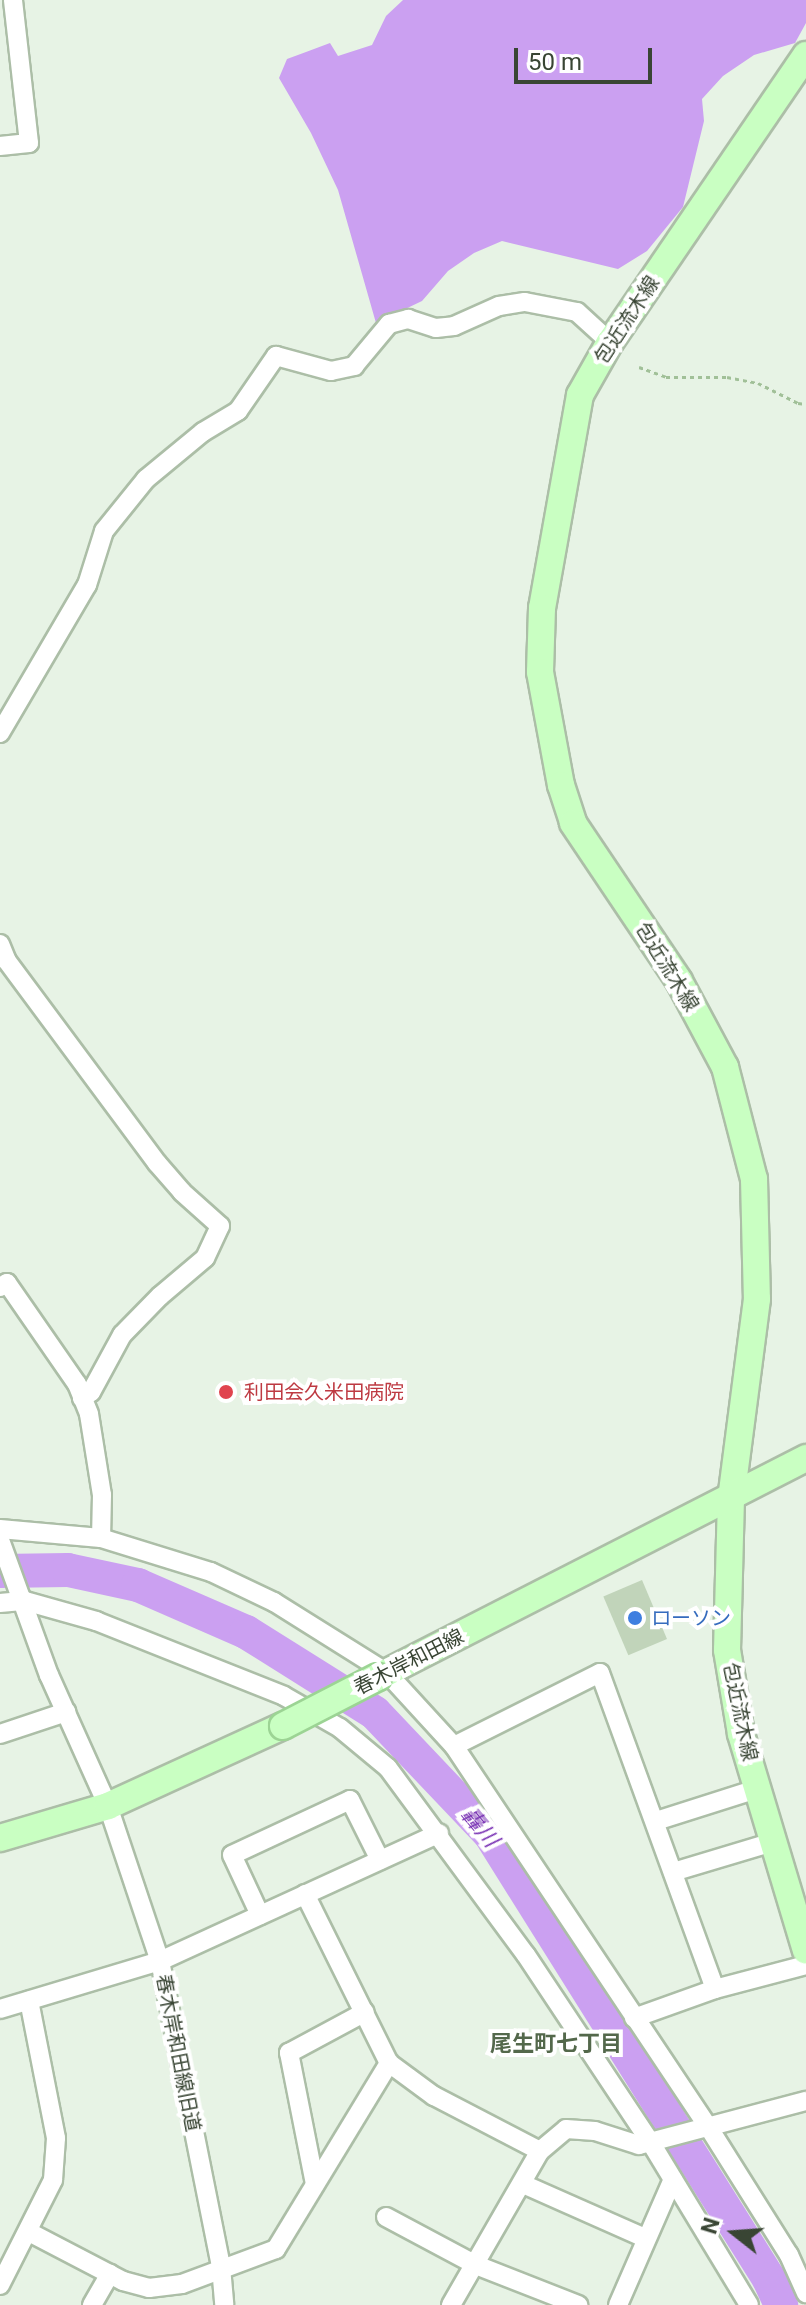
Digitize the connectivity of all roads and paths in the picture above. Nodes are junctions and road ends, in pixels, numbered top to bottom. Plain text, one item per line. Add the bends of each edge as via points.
1 (13, 0) edge
2 (7, 21) edge
3 (806, 55) edge
4 (0, 146) edge
5 (610, 342) junction
6 (639, 367) dead end
7 (806, 404) edge
8 (0, 733) edge
9 (0, 944) edge
10 (0, 1287) edge
11 (82, 1398) junction
12 (806, 1458) edge
13 (731, 1498) junction
14 (0, 1529) edge
15 (101, 1538) junction
16 (0, 1540) edge
17 (23, 1597) junction
18 (0, 1603) edge
19 (383, 1675) junction
20 (66, 1712) junction
21 (0, 1734) edge
22 (454, 1746) junction
23 (757, 1789) junction
24 (108, 1806) junction
25 (656, 1821) junction
26 (439, 1833) junction
27 (0, 1838) edge
28 (773, 1842) junction
29 (380, 1860) junction
30 (673, 1872) junction
31 (305, 1894) junction
32 (260, 1915) junction
33 (806, 1950) edge
34 (160, 1961) junction
35 (806, 1965) edge
36 (715, 1989) junction
37 (29, 2001) junction
38 (0, 2009) edge
39 (365, 2012) junction
40 (634, 2018) junction
41 (389, 2063) junction
42 (806, 2101) edge
43 (709, 2128) junction
44 (651, 2143) junction
45 (540, 2151) junction
46 (673, 2179) junction
47 (315, 2184) junction
48 (523, 2184) junction
49 (386, 2217) dead end
50 (29, 2232) junction
51 (645, 2238) junction
52 (476, 2265) junction
53 (221, 2267) junction
54 (110, 2274) junction
55 (0, 2285) edge
56 (806, 2293) edge
57 (92, 2305) edge
58 (224, 2305) edge
59 (451, 2305) edge
60 (578, 2305) edge
61 (618, 2305) edge
62 (749, 2305) edge

1 - 2 street
2 - 4 street via 29,143
3 - 5 street, 包近流木線
5 - 8 street via 577,312 525,302 499,306 454,326 436,328 408,319 389,324 354,366 331,371 276,356 238,411 146,479 104,531 87,585
5 - 13 street, 包近流木線 via 574,415 542,608 540,672 573,823 679,981 725,1067 754,1179 757,1299
6 - 7 path via 666,377 758,383
9 - 11 street via 7,961 157,1163 220,1226 205,1258 122,1335 91,1392
10 - 11 street via 7,1283 43,1330
11 - 15 street via 102,1495
12 - 13 street, 春木岸和田線
13 - 19 street, 春木岸和田線
13 - 23 street, 包近流木線 via 727,1650 741,1734
14 - 15 street
15 - 19 street via 224,1578 286,1609
16 - 17 street, 春木岸和田線旧道
17 - 18 street
17 - 20 street, 春木岸和田線旧道
17 - 26 street via 284,1696 340,1728 388,1768
19 - 22 street
19 - 24 street, 春木岸和田線, bridge
20 - 21 street
20 - 24 street, 春木岸和田線旧道
22 - 25 street via 600,1673
22 - 40 street
23 - 25 street
23 - 28 street, 包近流木線
24 - 27 street, 春木岸和田線
24 - 34 street, 春木岸和田線旧道
25 - 30 street
26 - 29 street
26 - 44 street
28 - 30 street
28 - 33 street, 包近流木線
29 - 31 street
29 - 32 street via 350,1800 232,1855
30 - 36 street
31 - 32 street
31 - 39 street
32 - 34 street
34 - 37 street
34 - 53 street, 春木岸和田線旧道
35 - 36 street
36 - 40 street
37 - 38 street
37 - 50 street via 56,2138 53,2180
39 - 41 street
39 - 47 street via 289,2053
40 - 43 street
41 - 45 street via 434,2096
41 - 47 street
42 - 43 street
43 - 44 street
43 - 56 street via 789,2255
44 - 45 street via 566,2129
44 - 46 street
45 - 48 street
46 - 51 street
46 - 62 street
47 - 53 street via 276,2249
48 - 51 street
48 - 52 street
49 - 52 street
50 - 54 street
50 - 55 street
51 - 61 street
52 - 59 street
52 - 60 street
53 - 54 street via 182,2284 149,2288
53 - 58 street, 春木岸和田線旧道
54 - 57 street

